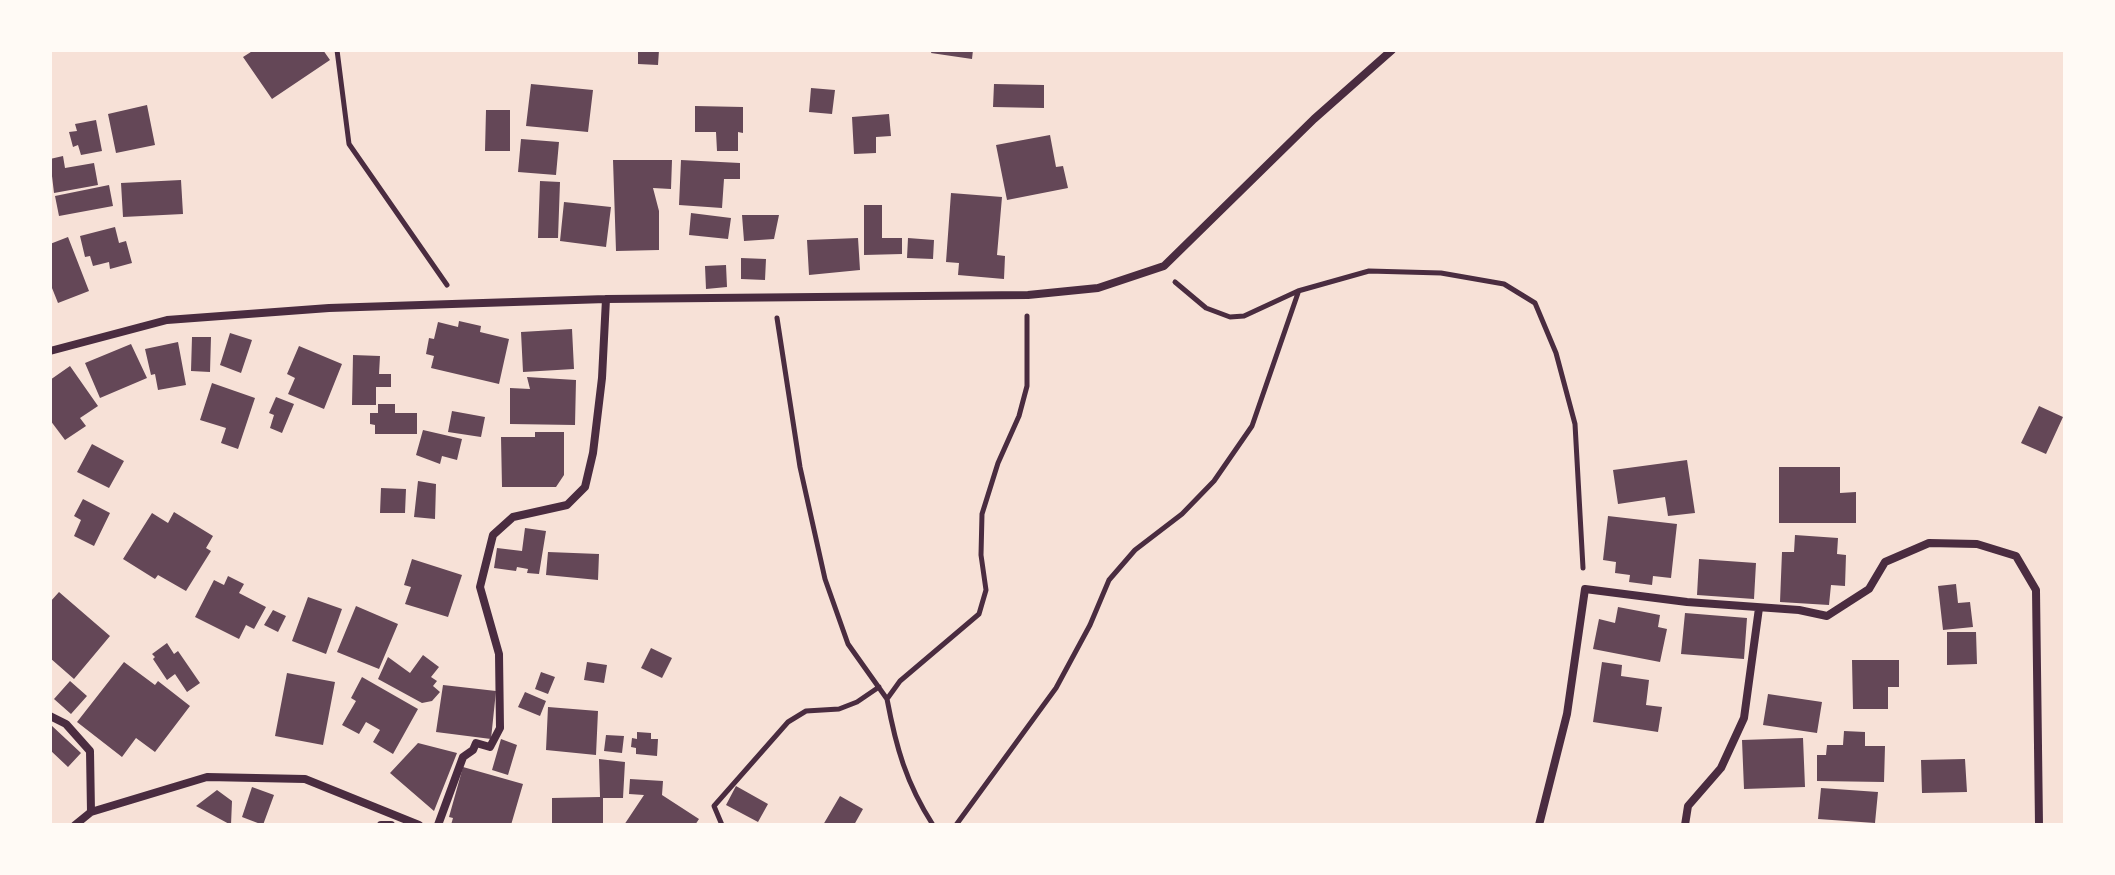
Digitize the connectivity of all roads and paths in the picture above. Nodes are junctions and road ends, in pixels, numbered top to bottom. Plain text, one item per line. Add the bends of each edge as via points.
1 (337, 50) edge
2 (1392, 50) edge
3 (1164, 266) junction
4 (1298, 291) junction
5 (1028, 295) junction
6 (773, 297) junction
7 (606, 299) junction
8 (461, 305) junction
9 (50, 351) edge
10 (1585, 589) junction
11 (1759, 608) junction
12 (879, 687) junction
13 (887, 699) junction
14 (50, 716) edge
15 (91, 812) junction
16 (75, 825) edge
17 (419, 825) edge
18 (438, 825) edge
19 (722, 825) edge
20 (933, 825) edge
21 (956, 825) edge
22 (1539, 825) edge
23 (1685, 825) edge
24 (2039, 825) edge

1 - 8 path via 349,144
2 - 3 street
3 - 4 path via 1177,285 1206,308 1230,317 1244,316
3 - 5 street via 1098,288
4 - 10 path via 1369,271 1441,273 1504,284 1535,303 1556,353 1575,424
4 - 21 path via 1252,426 1214,481 1116,572 1056,688
5 - 6 street
5 - 13 path via 1027,386 982,514 986,590 979,614 900,681
6 - 7 street
6 - 12 path via 800,467 825,579 848,644
7 - 8 street
7 - 18 street via 602,378 585,487 567,505 513,517 493,535 480,587 499,654 500,728 490,747 476,743 463,757
8 - 9 street via 167,320
10 - 11 street
10 - 22 street via 1567,714
11 - 23 street via 1744,718 1721,768 1688,806
11 - 24 street via 1827,616 1869,589 1885,562 1929,543 1977,544 2016,556 2036,590
12 - 13 path
12 - 19 path via 839,709 806,711 788,722 714,806
13 - 20 path via 897,750
14 - 15 street via 66,724 90,751
15 - 16 street
15 - 17 street via 207,777 305,779

